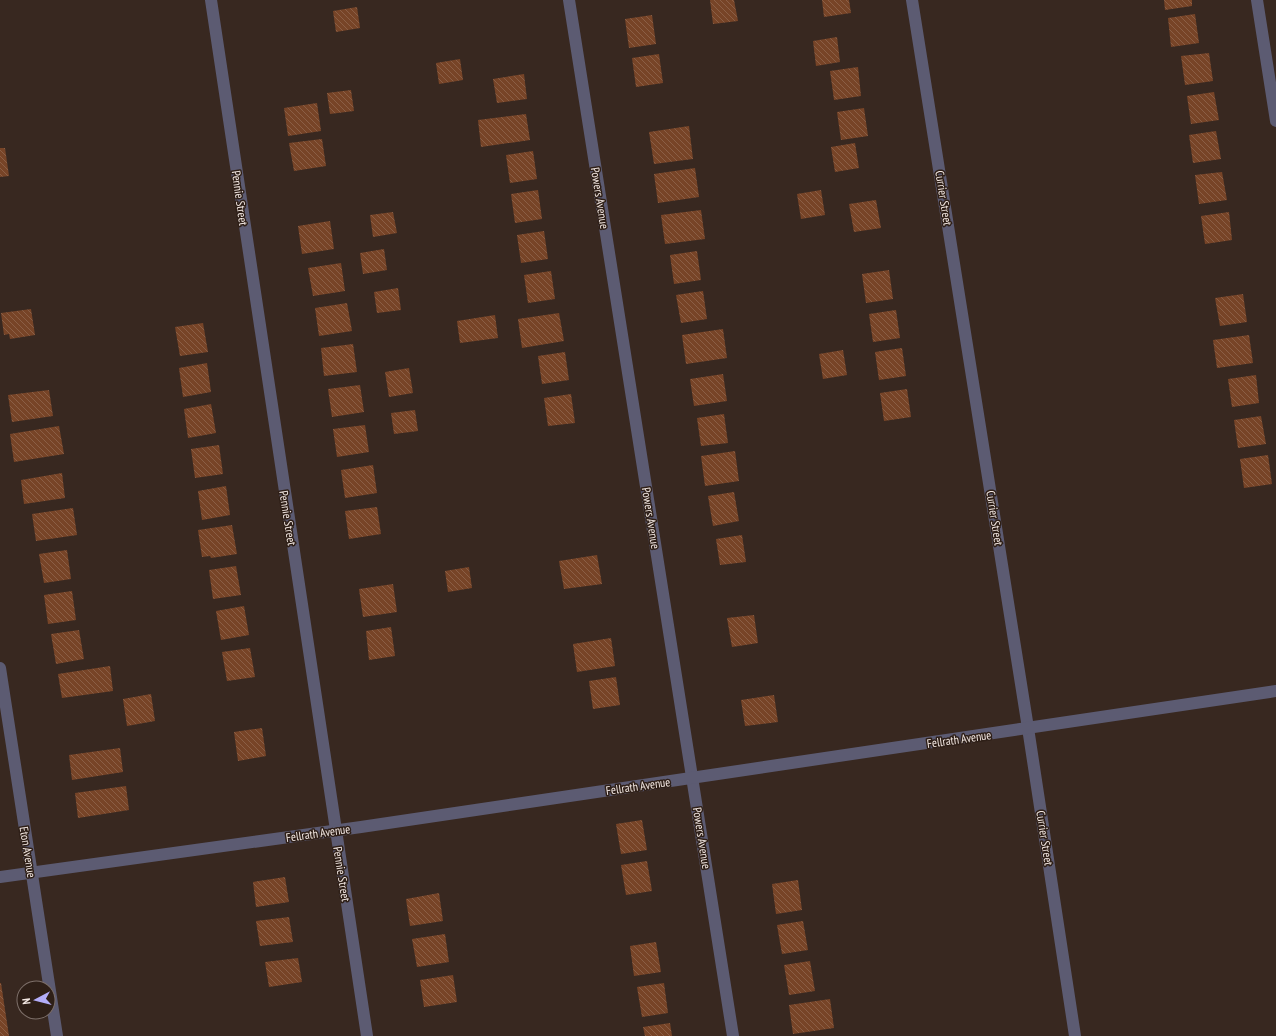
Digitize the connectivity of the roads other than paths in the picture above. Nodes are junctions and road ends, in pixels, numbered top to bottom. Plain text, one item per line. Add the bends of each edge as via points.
1 (211, 0) edge
2 (569, 0) edge
3 (912, 0) edge
4 (1257, 0) edge
5 (1276, 121) edge
6 (0, 668) edge
7 (1276, 691) edge
8 (1028, 728) junction
9 (692, 778) junction
10 (336, 830) junction
11 (32, 872) junction
12 (0, 877) edge
13 (57, 1036) edge
14 (367, 1036) edge
15 (733, 1036) edge
16 (1075, 1036) edge

1 - 10 street, Pennie Street
2 - 9 street, Powers Avenue
3 - 8 street, Currier Street
4 - 5 street
6 - 11 street, Eton Avenue
7 - 8 street, Fellrath Avenue
8 - 9 street, Fellrath Avenue
8 - 16 street, Currier Street
9 - 10 street, Fellrath Avenue
9 - 15 street, Powers Avenue
10 - 11 street, Fellrath Avenue
10 - 14 street, Pennie Street
11 - 12 street, Fellrath Avenue
11 - 13 street, Eton Avenue

